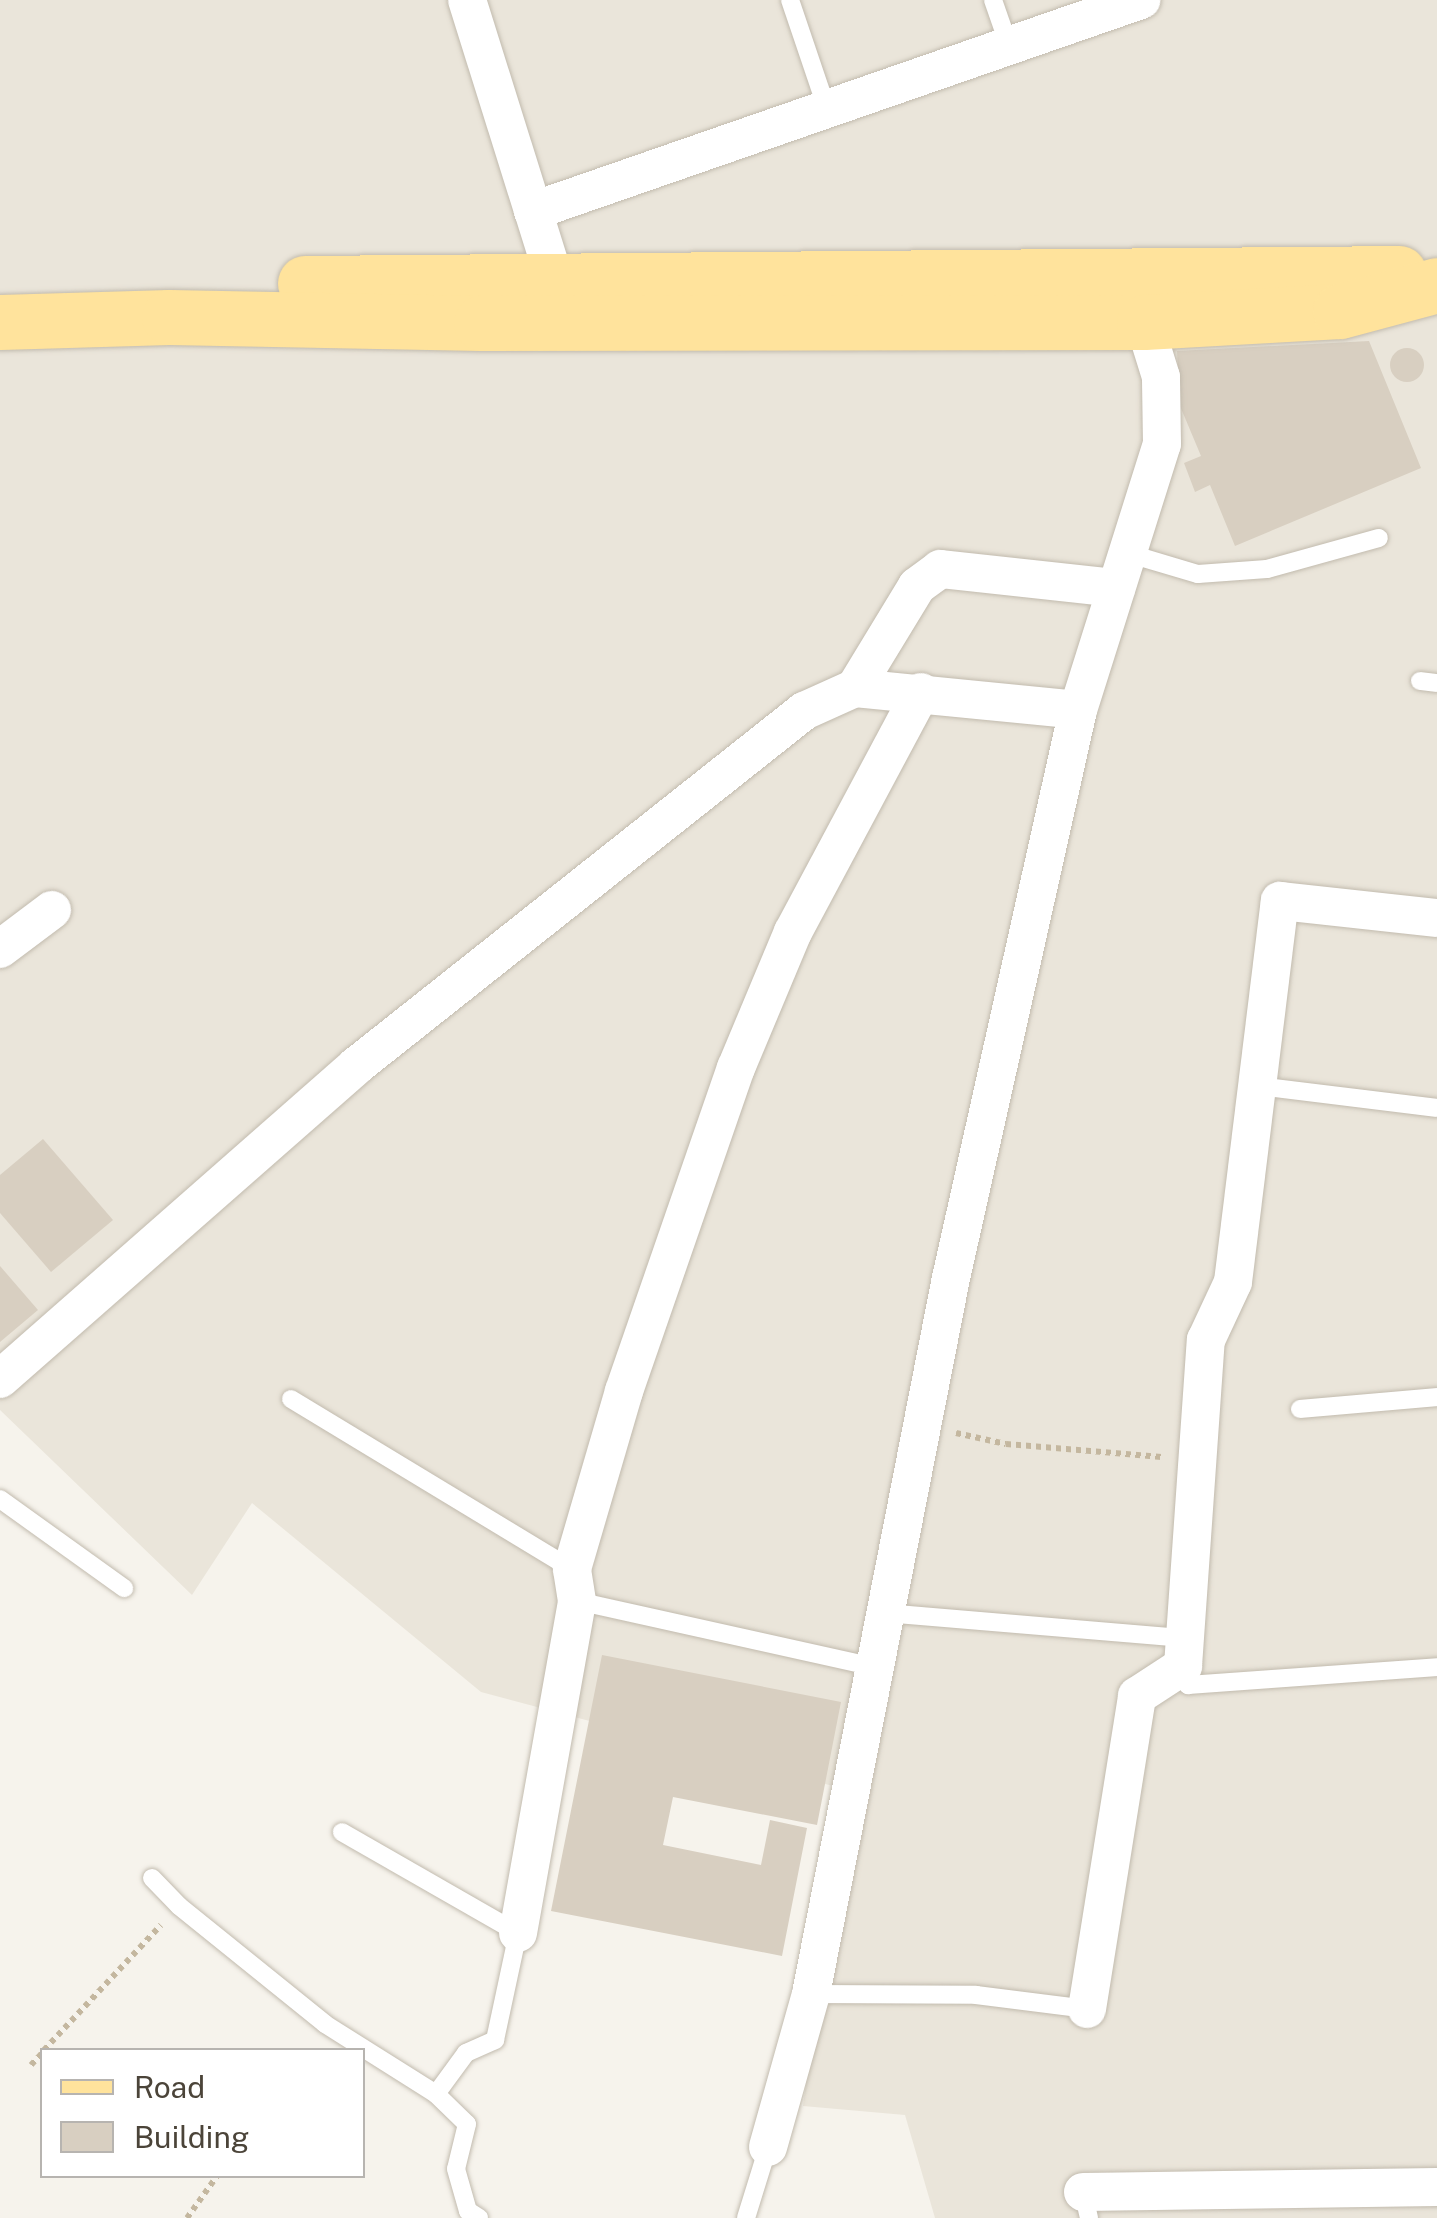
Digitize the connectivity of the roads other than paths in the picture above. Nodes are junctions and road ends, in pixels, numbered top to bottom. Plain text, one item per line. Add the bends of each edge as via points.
1 (467, 0) edge
2 (790, 0) edge
3 (992, 0) edge
4 (1141, 0) edge
5 (1009, 46) junction
6 (826, 109) junction
7 (533, 211) junction
8 (1437, 272) edge
9 (555, 281) junction
10 (1437, 285) edge
11 (0, 286) edge
12 (1143, 298) junction
13 (0, 322) edge
14 (1379, 538) dead end
15 (1121, 570) junction
16 (855, 688) junction
17 (921, 692) junction
18 (1078, 710) junction
19 (52, 910) dead end
20 (1437, 918) edge
21 (0, 949) edge
22 (1258, 1086) junction
23 (1437, 1108) edge
24 (0, 1379) edge
25 (1437, 1397) edge
26 (292, 1398) dead end
27 (1300, 1409) dead end
28 (0, 1499) edge
29 (575, 1585) junction
30 (124, 1588) dead end
31 (885, 1613) junction
32 (1184, 1652) junction
33 (875, 1667) junction
34 (1437, 1667) edge
35 (342, 1832) dead end
36 (152, 1878) dead end
37 (518, 1933) junction
38 (811, 1994) junction
39 (1087, 2009) joint
40 (362, 2048) edge
41 (365, 2050) edge
42 (436, 2094) junction
43 (768, 2147) joint
44 (1437, 2188) edge
45 (1086, 2205) edge
46 (478, 2218) edge
47 (746, 2218) edge

1 - 7 street
2 - 6 lane
3 - 5 lane
4 - 5 street
5 - 6 street
6 - 7 street
7 - 9 street
8 - 12 main road
9 - 11 main road
9 - 12 main road
10 - 12 main road via 1340,311
12 - 13 main road via 482,323 169,317
12 - 15 street via 1161,377 1162,444
14 - 15 lane via 1267,569
15 - 16 street via 940,569 916,586
15 - 18 street
16 - 17 street
16 - 24 street via 804,711 356,1066
17 - 18 street
17 - 29 street via 793,932 736,1068 624,1390
18 - 31 street
19 - 21 street
20 - 22 street via 1280,901
22 - 23 lane
22 - 32 street via 1233,1282 1206,1340
25 - 27 lane
26 - 29 lane
28 - 30 lane
29 - 33 lane
29 - 37 street
31 - 32 lane
31 - 33 street
32 - 34 lane via 1188,1685
32 - 39 street via 1137,1696
33 - 38 street
35 - 37 lane
36 - 40 lane via 324,2024
37 - 42 lane via 496,2040 466,2053
38 - 39 lane via 976,1996
38 - 43 street
41 - 42 lane
42 - 46 lane via 466,2124 456,2169 468,2212
43 - 47 lane
44 - 45 street

